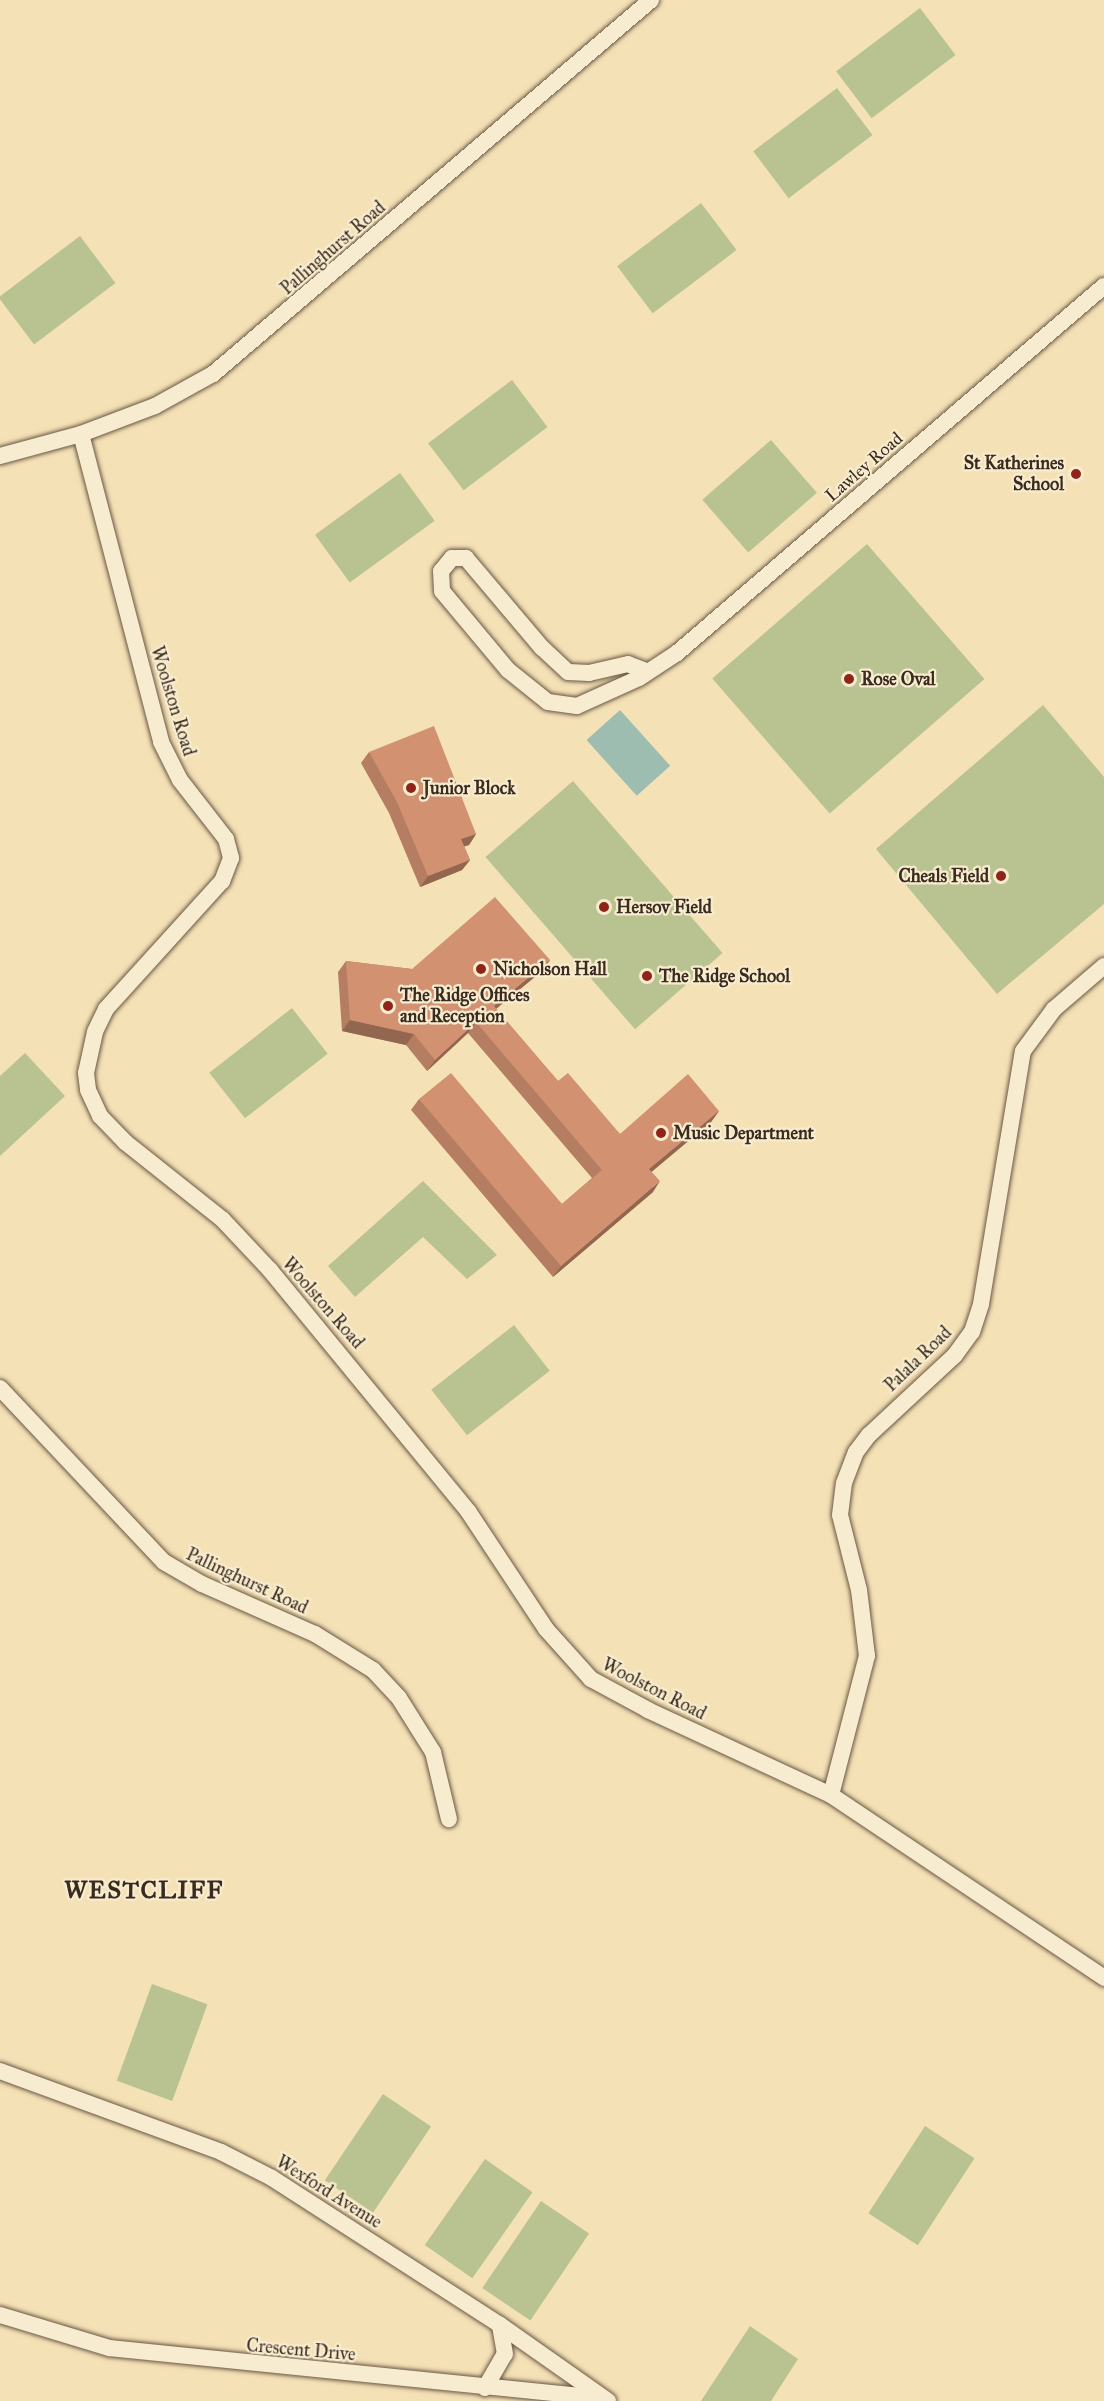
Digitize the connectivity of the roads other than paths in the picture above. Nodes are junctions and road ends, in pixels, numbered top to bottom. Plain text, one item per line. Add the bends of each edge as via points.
1 (651, 0) edge
2 (1104, 286) edge
3 (81, 434) junction
4 (0, 456) edge
5 (646, 671) junction
6 (1104, 966) edge
7 (0, 1388) edge
8 (831, 1795) junction
9 (449, 1819) dead end
10 (1104, 1978) edge
11 (0, 2071) edge
12 (0, 2315) edge
13 (500, 2325) junction
14 (484, 2388) junction
15 (605, 2400) edge

1 - 3 street, Pallinghurst Road via 213,374 155,406
2 - 5 street, Lawley Road via 677,653
3 - 4 street, Pallinghurst Road
3 - 8 street, Woolston Road via 161,742 180,780 226,839 231,858 222,882 106,1009 95,1032 87,1073 93,1106 125,1142 223,1220 340,1352 468,1511 517,1589 579,1668 648,1710
5 - 5 street, Lawley Road via 578,706 548,702 508,670 449,599 439,584 441,571 452,558 466,558 542,648 568,672 579,674 628,664
6 - 8 street, Palala Road via 1054,1009 1023,1051 981,1304 972,1332 955,1355 869,1435 856,1452 844,1483 840,1515 859,1590 867,1656
7 - 9 street, Pallinghurst Road via 164,1562 202,1584 315,1634 372,1670 399,1698 433,1752
8 - 10 street, Woolston Road
11 - 13 street, Wexford Avenue via 238,2160
12 - 14 street, Crescent Drive via 109,2348
13 - 14 street via 505,2354
13 - 15 street, Wexford Avenue
14 - 15 street, Crescent Drive

